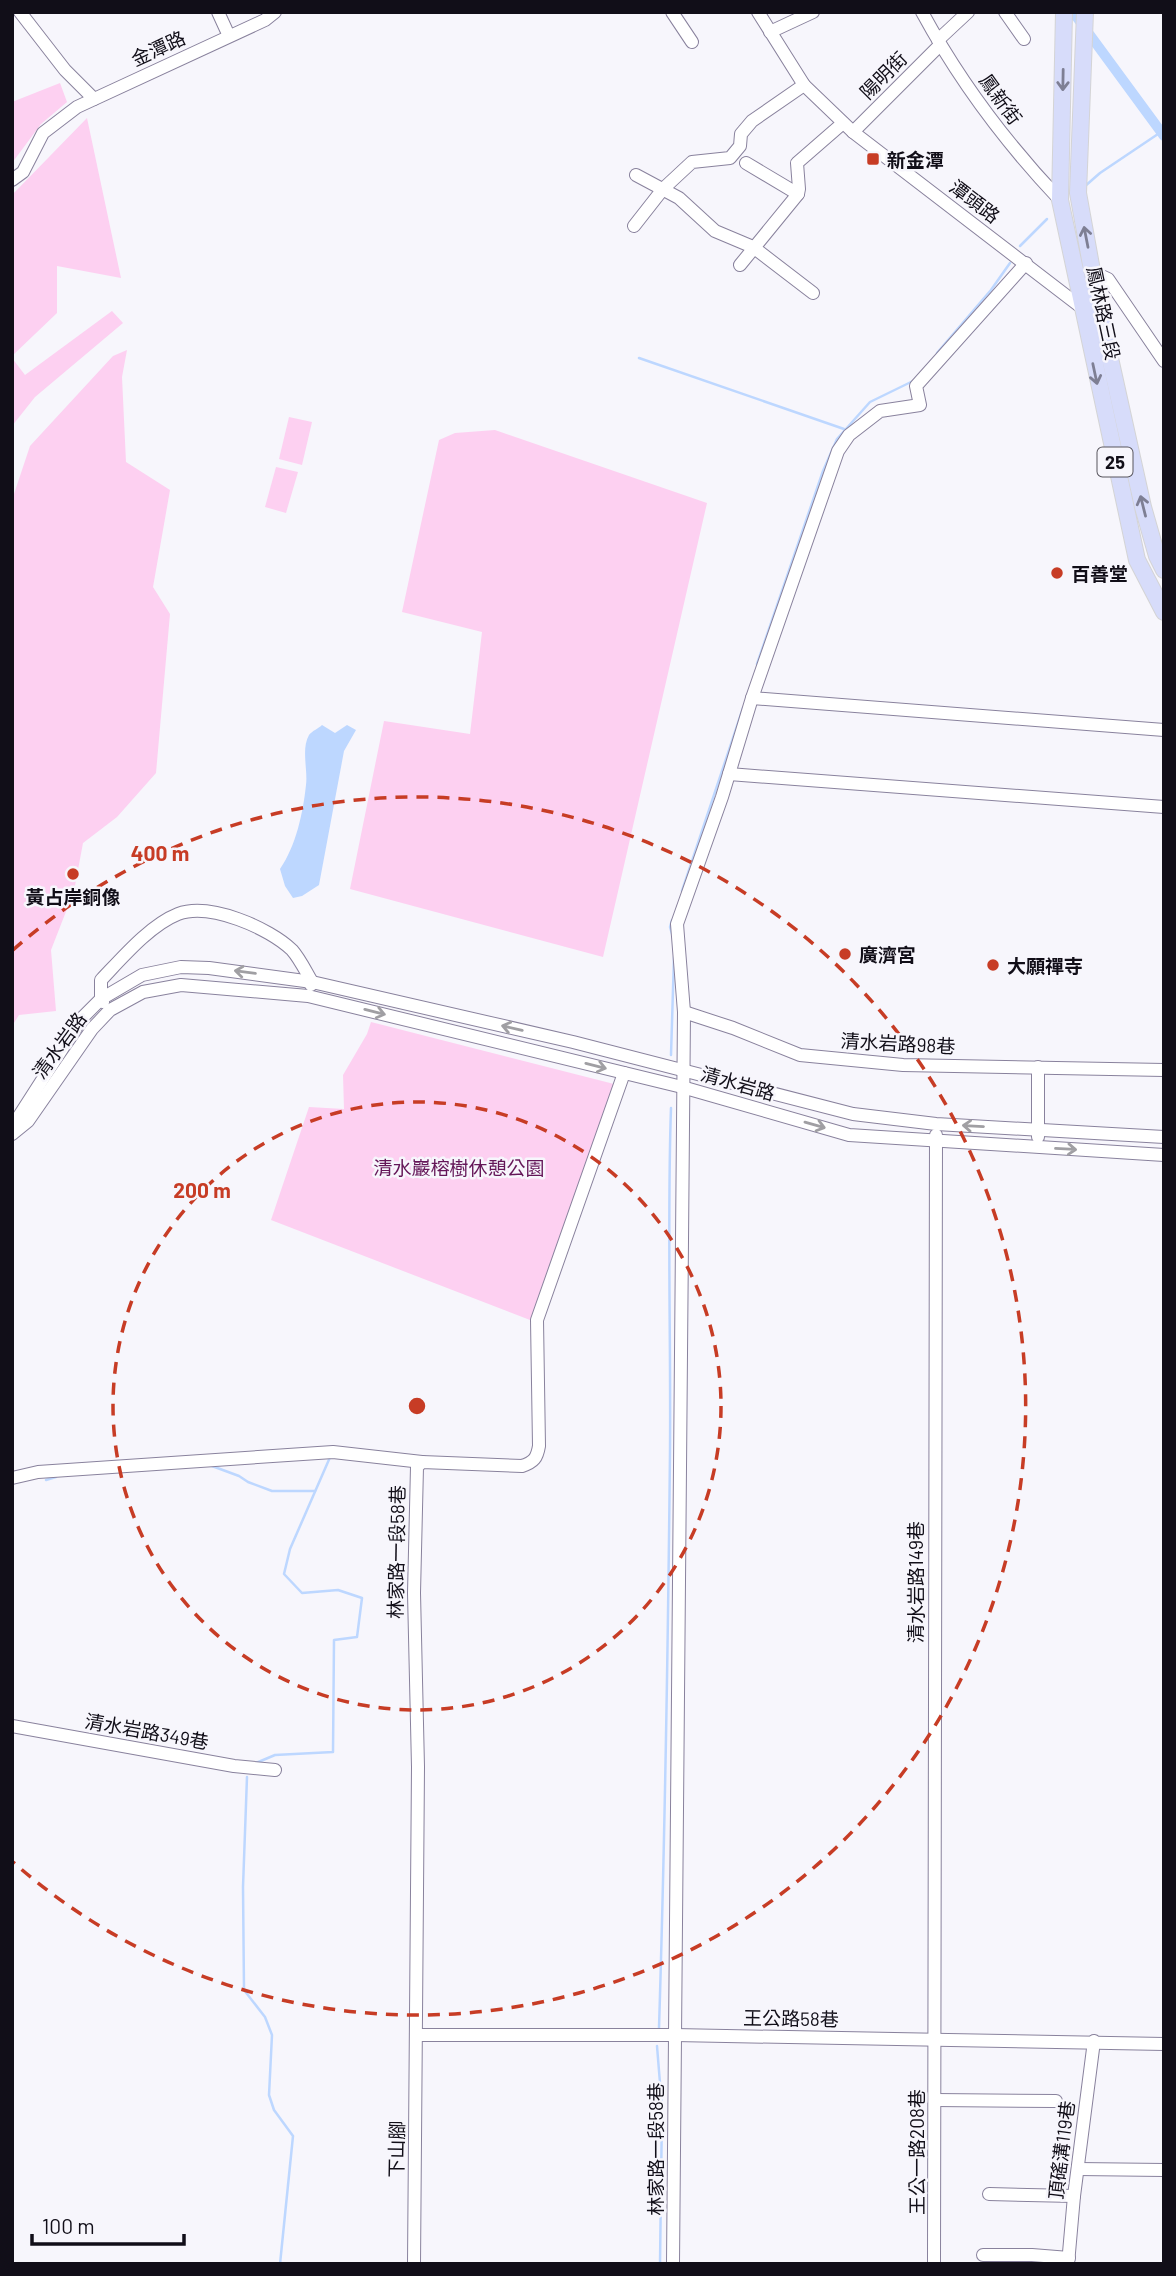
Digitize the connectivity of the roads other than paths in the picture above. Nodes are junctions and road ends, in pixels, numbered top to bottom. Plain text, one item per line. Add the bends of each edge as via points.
1 (20, 12) edge
2 (218, 12) edge
3 (275, 12) edge
4 (672, 12) edge
5 (758, 12) edge
6 (813, 12) edge
7 (922, 12) edge
8 (968, 12) edge
9 (1005, 12) edge
10 (1064, 12) edge
11 (1086, 12) edge
12 (770, 32) junction
13 (229, 36) junction
14 (1024, 38) dead end
15 (692, 42) dead end
16 (939, 42) junction
17 (804, 85) junction
18 (94, 99) junction
19 (848, 127) junction
20 (746, 163) dead end
21 (636, 175) dead end
22 (12, 180) edge
23 (663, 189) junction
24 (798, 194) junction
25 (1060, 200) junction
26 (634, 226) dead end
27 (753, 247) junction
28 (1026, 263) junction
29 (740, 265) dead end
30 (1093, 272) junction
31 (813, 293) dead end
32 (1098, 304) junction
33 (1081, 307) junction
34 (1164, 361) edge
35 (1164, 570) edge
36 (1164, 612) edge
37 (752, 698) junction
38 (1164, 730) edge
39 (729, 774) junction
40 (1164, 807) edge
41 (312, 982) junction
42 (309, 996) junction
43 (101, 999) junction
44 (110, 1010) junction
45 (684, 1012) junction
46 (1038, 1067) junction
47 (683, 1069) junction
48 (1164, 1070) edge
49 (624, 1073) junction
50 (682, 1087) junction
51 (936, 1124) junction
52 (12, 1127) edge
53 (1038, 1130) junction
54 (12, 1134) edge
55 (1164, 1137) edge
56 (936, 1141) junction
57 (1038, 1147) junction
58 (1164, 1155) edge
59 (422, 1462) junction
60 (12, 1478) edge
61 (12, 1726) edge
62 (275, 1770) dead end
63 (417, 2035) junction
64 (675, 2035) junction
65 (936, 2040) junction
66 (1094, 2041) junction
67 (1164, 2044) edge
68 (935, 2100) junction
69 (1056, 2101) dead end
70 (1078, 2169) junction
71 (1164, 2170) edge
72 (989, 2194) dead end
73 (1074, 2196) junction
74 (983, 2255) dead end
75 (1068, 2261) edge
76 (414, 2264) edge
77 (673, 2264) edge
78 (934, 2264) edge

1 - 18 street
2 - 13 street
3 - 13 street, 金潭路
4 - 15 street
5 - 12 street, 潭頭路
6 - 12 street
7 - 16 street, 鳳新街
8 - 16 street, 陽明街
9 - 14 street
10 -> 25 main road, 鳳林路三段 / 25
30 -> 11 main road, 鳳林路三段 / 25 via 1078,193
12 - 17 street, 潭頭路
13 - 18 street, 金潭路
16 - 19 street, 陽明街
16 - 25 street, 鳳新街 via 981,107
17 - 19 street, 潭頭路
17 - 23 street via 752,121 730,158 692,162
18 - 22 street, 金潭路 via 43,133 23,172
19 - 24 street, 陽明街 via 796,163
19 - 28 street, 潭頭路
20 - 24 street
21 - 23 street
23 - 26 street
23 - 27 street via 715,231
24 - 27 street
25 - 33 main road, 鳳林路三段 / 25
27 - 29 street
27 - 31 street
28 - 33 street, 潭頭路
28 - 37 street, 林家路一段58巷 via 916,386 920,405 880,411 849,435 838,451
30 - 32 main road, 鳳林路三段 / 25
30 - 34 street via 1108,279
32 - 33 street
35 -> 32 main road, 鳳林路三段 / 25 via 1143,507
33 -> 36 main road, 鳳林路三段 / 25 via 1137,560
37 - 38 street
37 - 39 street, 林家路一段58巷
39 - 40 street
39 - 45 street, 林家路一段58巷 via 677,924
41 - 42 street
41 -> 43 street, 清水岩路 via 181,967 142,975
41 - 43 street, 清水岩路 via 294,952 275,937 247,922 194,910 177,914 135,944 101,980
47 -> 41 street, 清水岩路
42 - 44 street, 清水岩路 via 181,985 144,992
42 -> 49 street, 清水岩路
43 - 44 street, 清水岩路
43 - 52 street, 清水岩路 via 82,1018
44 - 54 street, 清水岩路 via 28,1121
45 - 46 street, 清水岩路98巷 via 800,1055 903,1065
45 - 47 street, 林家路一段58巷
46 - 48 street, 清水岩路98巷
46 - 53 street
47 - 50 street, 林家路一段58巷
47 - 51 street, 清水岩路 via 853,1114
49 - 50 street, 清水岩路
49 - 59 street, 林家路一段58巷 via 537,1320 537,1457 523,1465
50 -> 56 street, 清水岩路 via 849,1135
50 - 64 street, 林家路一段58巷
53 -> 51 street, 清水岩路
51 - 56 street, 清水岩路149巷
53 - 55 street, 清水岩路
53 - 57 street
56 - 57 street, 清水岩路
56 - 65 street, 清水岩路149巷
57 -> 58 street, 清水岩路
59 - 60 street via 333,1452 38,1472
59 - 63 street, 林家路一段58巷 via 417,1467 414,1592
61 - 62 street, 清水岩路349巷
63 - 64 street, 王公路58巷
63 - 76 street, 下山腳
64 - 65 street, 王公路58巷
64 - 77 street, 林家路一段58巷
65 - 66 street, 王公路58巷
65 - 68 street, 王公一路208巷
66 - 67 street, 王公路58巷
66 - 70 street, 頂磘溝119巷
68 - 69 street
68 - 78 street, 王公一路208巷
70 - 71 street
70 - 73 street, 頂磘溝119巷
72 - 73 street
73 - 75 street, 頂磘溝119巷
74 - 75 street

